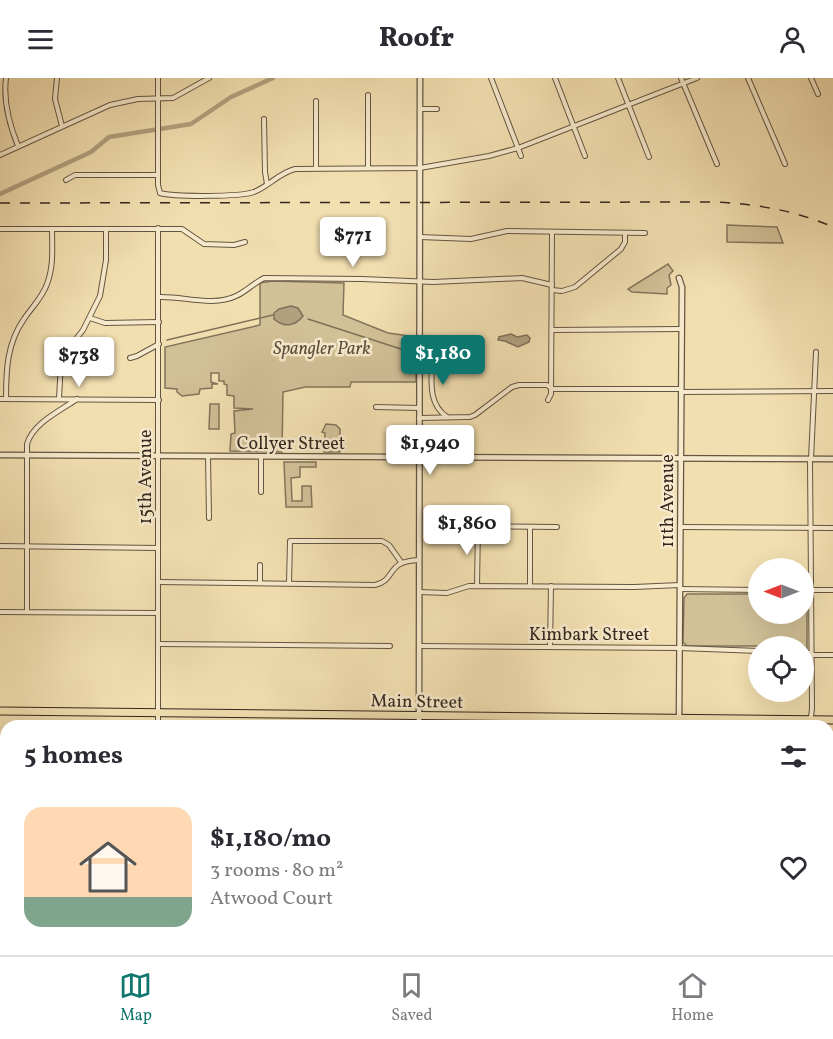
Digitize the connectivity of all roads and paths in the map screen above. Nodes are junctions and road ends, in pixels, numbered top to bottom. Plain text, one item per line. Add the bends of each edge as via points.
1 (6, 78) edge
2 (57, 78) edge
3 (158, 78) edge
4 (209, 78) edge
5 (420, 78) edge
6 (491, 78) edge
7 (555, 78) edge
8 (618, 78) edge
9 (681, 78) edge
10 (697, 78) edge
11 (748, 78) edge
12 (811, 78) edge
13 (683, 84) junction
14 (818, 94) dead end
15 (368, 95) dead end
16 (158, 99) junction
17 (316, 101) dead end
18 (628, 105) junction
19 (420, 109) junction
20 (437, 109) dead end
21 (264, 119) dead end
22 (62, 126) junction
23 (573, 126) junction
24 (18, 146) junction
25 (518, 148) junction
26 (0, 155) edge
27 (521, 156) dead end
28 (585, 156) dead end
29 (649, 157) dead end
30 (717, 164) dead end
31 (785, 164) dead end
32 (316, 168) junction
33 (368, 168) junction
34 (420, 168) junction
35 (159, 175) junction
36 (66, 180) dead end
37 (267, 184) junction
38 (158, 228) junction
39 (0, 229) edge
40 (52, 229) junction
41 (106, 229) junction
42 (552, 232) junction
43 (625, 233) junction
44 (645, 233) dead end
45 (420, 237) junction
46 (245, 242) dead end
47 (679, 278) dead end
48 (419, 281) junction
49 (552, 285) junction
50 (552, 290) junction
51 (159, 297) junction
52 (90, 318) junction
53 (159, 322) junction
54 (682, 329) junction
55 (552, 330) junction
56 (159, 344) junction
57 (816, 352) dead end
58 (130, 358) dead end
59 (432, 358) dead end
60 (552, 388) junction
61 (681, 391) junction
62 (813, 392) junction
63 (833, 392) edge
64 (0, 399) edge
65 (6, 399) junction
66 (59, 399) junction
67 (77, 399) junction
68 (159, 400) junction
69 (548, 400) dead end
70 (376, 407) dead end
71 (419, 408) junction
72 (419, 418) junction
73 (448, 418) junction
74 (0, 455) edge
75 (27, 455) junction
76 (158, 456) junction
77 (208, 456) junction
78 (261, 456) junction
79 (419, 457) junction
80 (681, 459) junction
81 (833, 459) edge
82 (810, 460) junction
83 (261, 492) dead end
84 (209, 518) dead end
85 (530, 527) junction
86 (557, 527) dead end
87 (680, 527) junction
88 (810, 527) junction
89 (833, 528) edge
90 (0, 546) edge
91 (28, 547) junction
92 (158, 548) junction
93 (810, 558) edge
94 (419, 560) junction
95 (401, 562) junction
96 (260, 565) dead end
97 (158, 582) junction
98 (260, 583) junction
99 (289, 583) junction
100 (477, 586) junction
101 (530, 586) junction
102 (551, 586) junction
103 (680, 587) junction
104 (748, 590) edge
105 (814, 590) edge
106 (833, 590) edge
107 (419, 592) junction
108 (0, 612) edge
109 (27, 612) junction
110 (158, 613) junction
111 (158, 644) junction
112 (390, 646) dead end
113 (419, 646) junction
114 (550, 647) junction
115 (679, 648) junction
116 (748, 651) edge
117 (814, 654) edge
118 (833, 655) edge
119 (810, 702) edge
120 (0, 712) edge
121 (157, 713) junction
122 (419, 716) junction
123 (158, 720) edge
124 (419, 720) edge
125 (592, 720) edge
126 (679, 720) edge
127 (810, 720) edge

1 - 24 street via 8,116
2 - 22 street via 55,99
3 - 16 street
4 - 16 street via 182,94
5 - 19 street
6 - 25 street
7 - 23 street
8 - 18 street
9 - 13 street
10 - 13 street
11 - 31 street
12 - 14 street
13 - 18 street
13 - 30 street
15 - 33 street
16 - 22 street via 124,101
16 - 35 street
17 - 32 street
18 - 23 street
18 - 29 street
19 - 20 street
19 - 34 street
21 - 37 street
22 - 24 street
23 - 25 street
23 - 28 street
24 - 26 street
25 - 27 street
25 - 34 street
32 - 33 street
32 - 37 street via 286,171
33 - 34 street
34 - 45 street
35 - 36 street via 75,176
35 - 37 street via 160,193 242,194
38 - 41 street
38 - 46 street via 182,229 204,244
38 - 51 street, 15th Avenue
39 - 40 street
40 - 41 street
40 - 65 street via 50,274 41,297 24,318 11,344
41 - 52 street via 103,280
42 - 43 street
42 - 45 street
42 - 49 street
43 - 44 street
43 - 50 street via 621,249 574,287
45 - 48 street
47 - 54 street, 11th Avenue
48 - 49 street via 522,278
48 - 51 street via 264,278 237,296 221,300
48 - 71 street
49 - 50 street
50 - 55 street
51 - 53 street, 15th Avenue
52 - 53 street via 105,323
52 - 66 street via 61,361
53 - 56 street, 15th Avenue
54 - 55 street
54 - 61 street, 11th Avenue
55 - 60 street
56 - 58 street
56 - 68 street, 15th Avenue
57 - 62 street
59 - 73 street via 433,400
60 - 61 street
60 - 69 street
60 - 73 street via 519,385 475,415
61 - 62 street
61 - 80 street, 11th Avenue
62 - 63 street
62 - 82 street
64 - 65 street
65 - 66 street
66 - 67 street
67 - 68 street
67 - 75 street via 33,432
68 - 76 street, 15th Avenue
70 - 71 street
71 - 72 street
72 - 73 street
72 - 79 street
74 - 75 street, Collyer Street
75 - 76 street, Collyer Street
75 - 91 street
76 - 77 street, Collyer Street
76 - 92 street, 15th Avenue
77 - 78 street, Collyer Street
77 - 84 street
78 - 79 street, Collyer Street
78 - 83 street
79 - 80 street, Collyer Street
79 - 94 street
80 - 82 street, Collyer Street
80 - 87 street, 11th Avenue
81 - 82 street, Collyer Street
82 - 88 street
85 - 86 street
85 - 100 street via 478,526
85 - 101 street
87 - 88 street
87 - 103 street, 11th Avenue
88 - 89 street
88 - 93 street
90 - 91 street
91 - 92 street
91 - 109 street
92 - 97 street, 15th Avenue
94 - 95 street
94 - 107 street
95 - 99 street via 386,581 375,585
95 - 99 street via 389,544 382,541 290,541
96 - 98 street
97 - 98 street
97 - 110 street, 15th Avenue
98 - 99 street
100 - 101 street
100 - 107 street via 447,593
101 - 102 street
102 - 103 street
102 - 114 street
103 - 104 street
103 - 115 street, 11th Avenue
105 - 106 street
107 - 113 street
108 - 109 street
109 - 110 street
110 - 111 street, 15th Avenue
111 - 112 street
111 - 121 street, 15th Avenue
113 - 114 street, Kimbark Street
113 - 122 street
114 - 115 street, Kimbark Street
115 - 116 street, Kimbark Street
115 - 126 street, 11th Avenue
117 - 118 street
119 - 127 street
120 - 121 highway, Main Street
121 - 122 highway, Main Street
121 - 123 street, 15th Avenue
122 - 124 street
122 - 125 highway, Main Street

